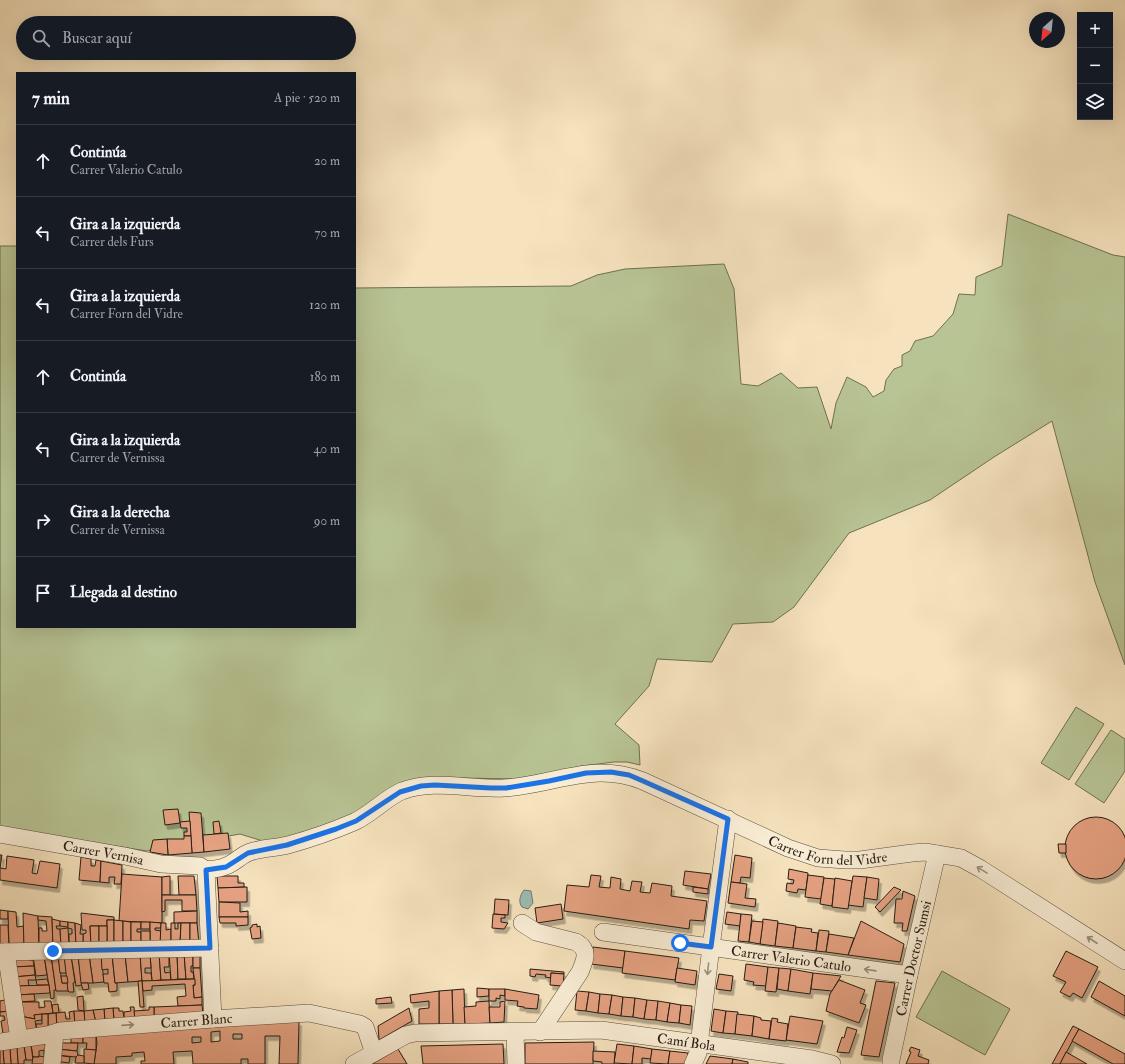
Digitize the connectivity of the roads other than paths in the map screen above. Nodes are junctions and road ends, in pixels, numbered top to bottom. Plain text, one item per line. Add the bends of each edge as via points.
1 (728, 819) junction
2 (0, 834) edge
3 (937, 854) junction
4 (206, 870) junction
5 (522, 923) dead end
6 (602, 932) dead end
7 (711, 947) junction
8 (210, 948) junction
9 (3, 952) edge
10 (1125, 961) edge
11 (909, 975) junction
12 (213, 1019) junction
13 (55, 1032) junction
14 (515, 1032) junction
15 (540, 1032) junction
16 (19, 1039) junction
17 (0, 1042) edge
18 (700, 1044) junction
19 (374, 1053) junction
20 (52, 1064) edge
21 (354, 1064) edge
22 (516, 1064) edge
23 (693, 1064) edge
24 (832, 1064) edge
25 (891, 1064) edge

1 - 3 street, Carrer Forn del Vidre via 798,852 818,858 860,860 920,852
1 - 4 street, Carrer Forn del Vidre via 629,775 611,772 586,773 516,787 435,785 400,792 356,821 336,829 287,845 248,853 226,867
1 - 7 street
2 - 4 street, Carrer Vernisa via 161,864 200,866
10 -> 3 street, Carrer Forn del Vidre via 981,869 961,858
3 - 11 street, Carrer Doctor Sumsi
4 - 8 street
5 - 15 street via 536,932 576,942 582,945 586,954 580,972
6 - 7 street, Carrer Valerio Catulo
11 -> 7 street, Carrer Valerio Catulo
7 -> 18 street
8 - 9 street
8 - 12 street
9 - 16 street
11 - 25 street, Carrer Doctor Sumsi
13 -> 12 street, Carrer Blanc
12 - 19 street, Carrer Blanc via 309,1014 345,1020 365,1027
13 - 16 street, Carrer Blanc
13 - 20 street
14 - 15 street, Camí Bola
14 - 19 street, Camí Bola via 415,1033 406,1035
14 - 22 street
15 - 18 street, Camí Bola via 601,1030
16 - 17 street, Carrer Blanc
18 - 23 street
18 - 24 street, Camí Bola
19 - 21 street, Camí Bola

